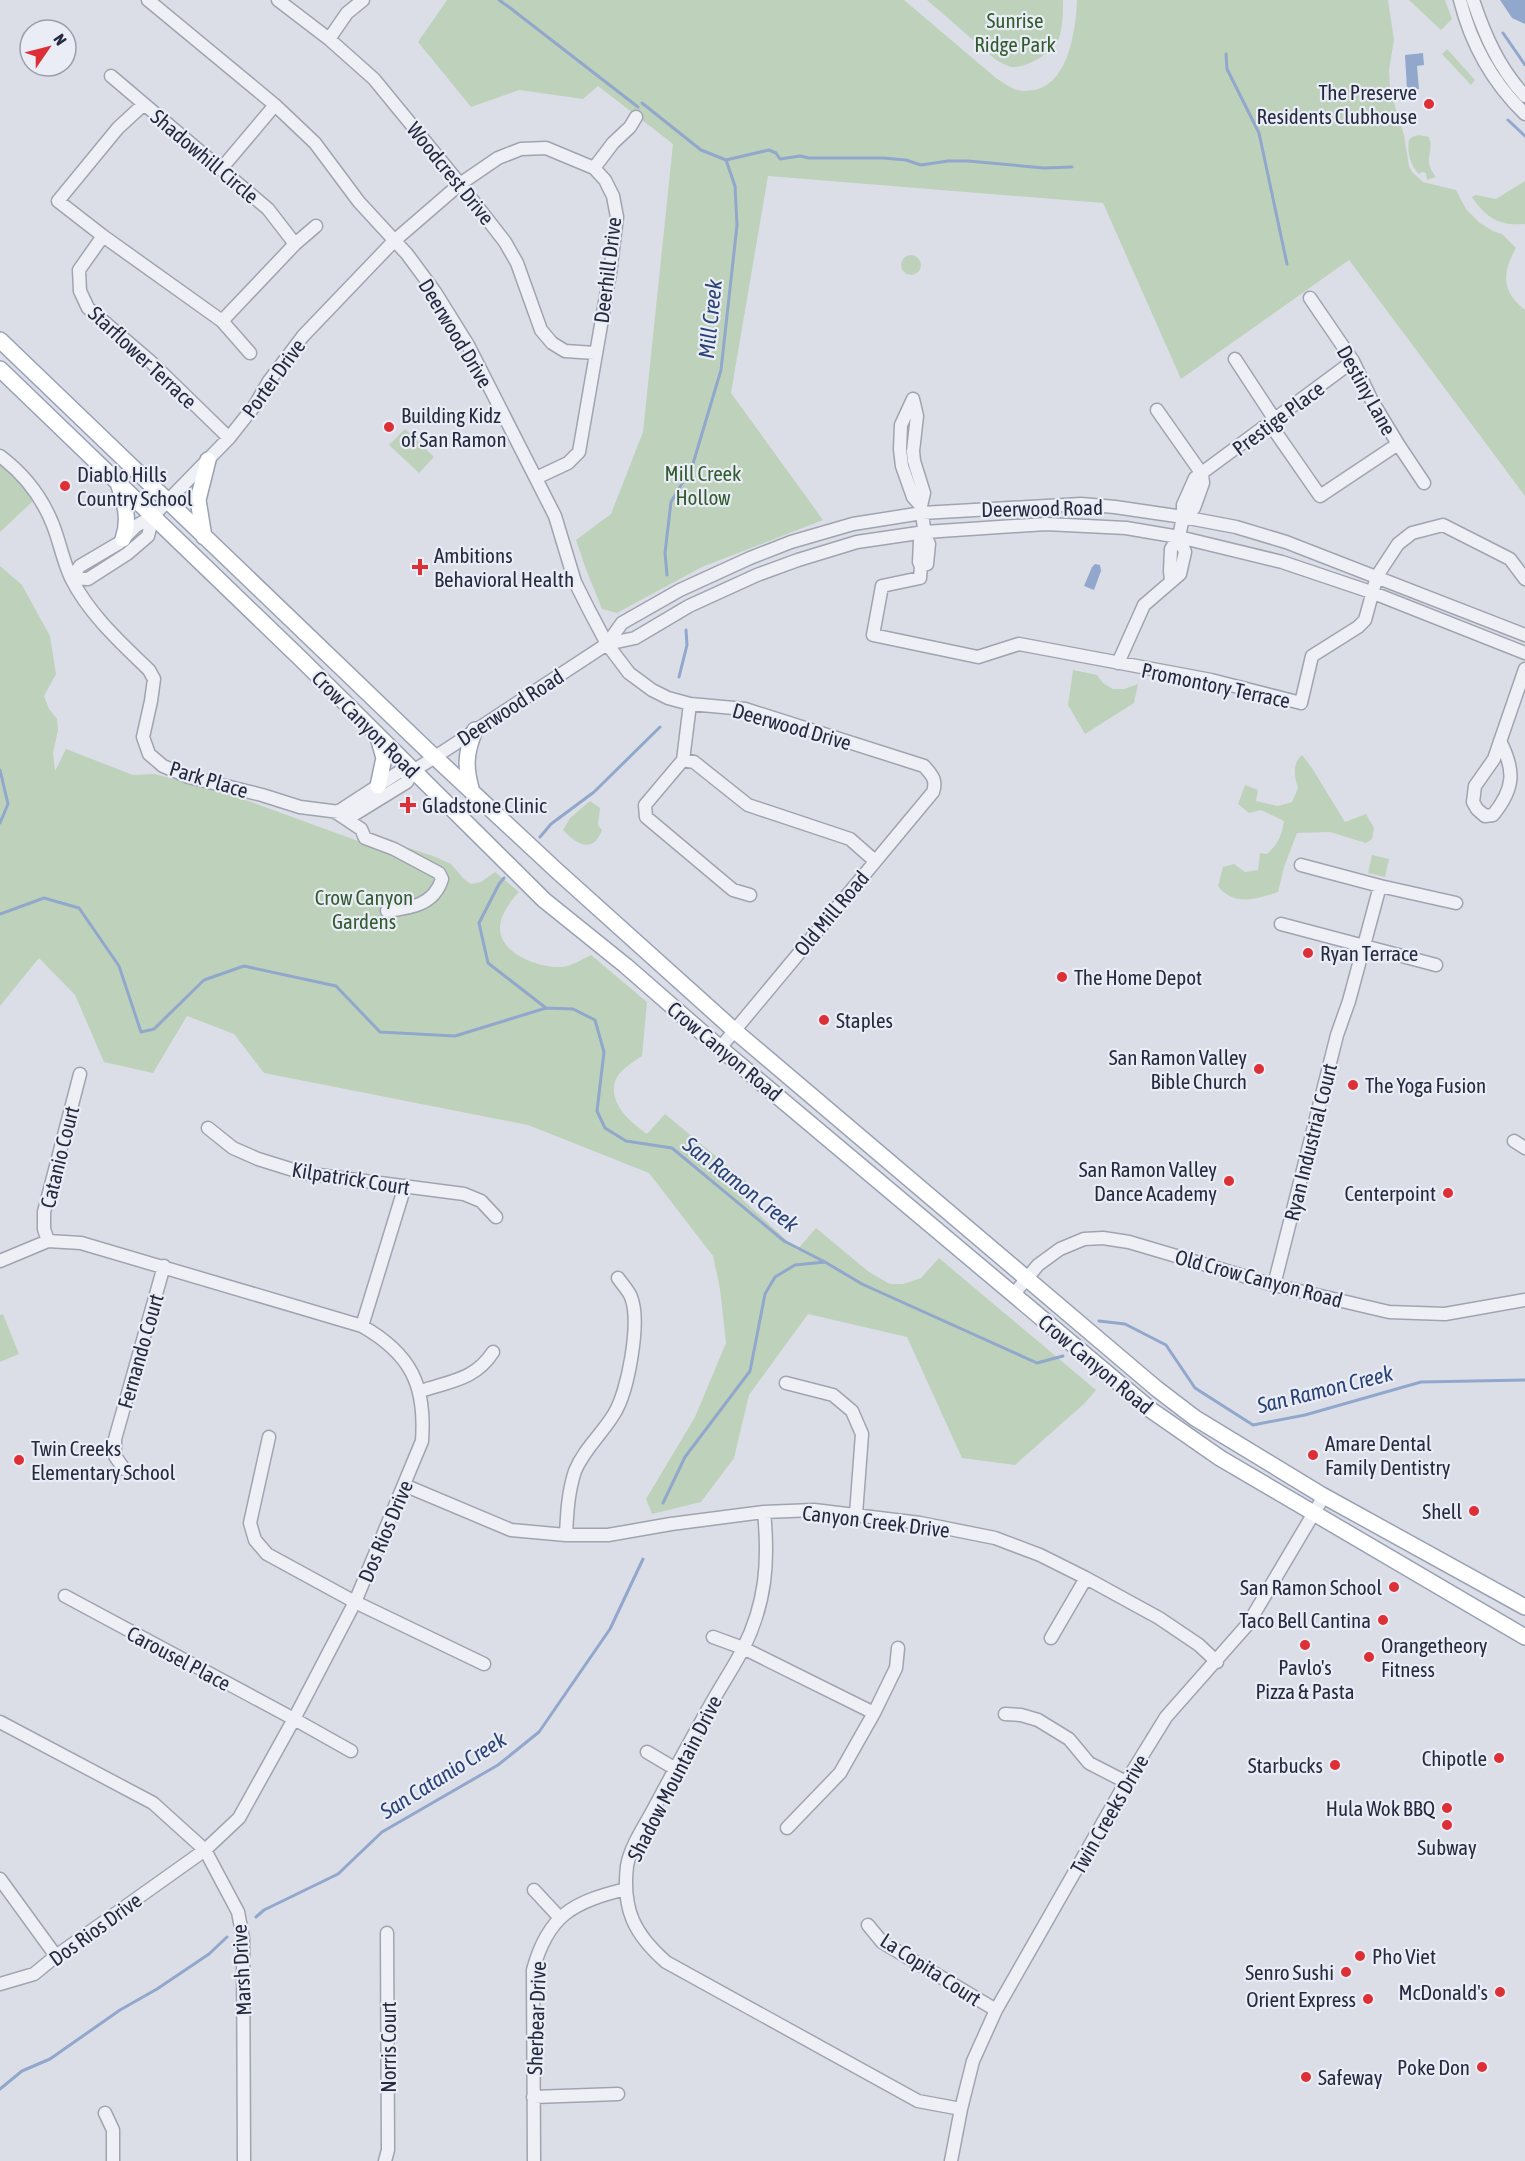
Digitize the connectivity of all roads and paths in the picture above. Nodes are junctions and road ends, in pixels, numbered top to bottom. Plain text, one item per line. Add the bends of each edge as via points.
1 (148, 0) edge
2 (278, 0) edge
3 (363, 0) edge
4 (1460, 0) edge
5 (1473, 0) edge
6 (329, 39) junction
7 (111, 76) dead end
8 (1525, 96) edge
9 (144, 104) junction
10 (275, 105) junction
11 (1525, 114) edge
12 (636, 117) dead end
13 (594, 168) junction
14 (221, 169) junction
15 (460, 184) junction
16 (316, 226) dead end
17 (103, 236) junction
18 (394, 241) junction
19 (295, 244) junction
20 (1310, 297) dead end
21 (222, 321) junction
22 (0, 340) edge
23 (595, 352) junction
24 (250, 353) dead end
25 (1236, 359) dead end
26 (1353, 361) junction
27 (0, 369) edge
28 (1157, 410) dead end
29 (1273, 422) junction
30 (230, 438) junction
31 (1398, 444) junction
32 (0, 456) edge
33 (208, 460) junction
34 (1202, 474) junction
35 (536, 478) junction
36 (118, 483) junction
37 (1424, 483) dead end
38 (167, 502) junction
39 (922, 509) junction
40 (153, 516) junction
41 (1183, 517) junction
42 (925, 534) junction
43 (204, 537) junction
44 (1179, 537) junction
45 (123, 539) junction
46 (1377, 576) junction
47 (71, 578) junction
48 (1525, 579) edge
49 (1371, 592) junction
50 (1525, 634) edge
51 (607, 644) junction
52 (1525, 654) edge
53 (1118, 663) junction
54 (1525, 669) edge
55 (690, 704) junction
56 (475, 730) junction
57 (378, 736) junction
58 (1500, 741) junction
59 (435, 757) junction
60 (682, 760) junction
61 (413, 771) junction
62 (934, 776) joint
63 (378, 786) junction
64 (472, 792) junction
65 (336, 813) junction
66 (875, 861) junction
67 (1301, 865) dead end
68 (1380, 886) junction
69 (750, 895) dead end
70 (1456, 903) dead end
71 (387, 911) dead end
72 (1281, 924) dead end
73 (1363, 945) junction
74 (1436, 965) dead end
75 (735, 1031) junction
76 (720, 1048) junction
77 (80, 1074) dead end
78 (208, 1128) dead end
79 (1514, 1141) dead end
80 (1525, 1148) edge
81 (405, 1186) junction
82 (496, 1217) dead end
83 (48, 1241) junction
84 (0, 1261) edge
85 (164, 1266) junction
86 (618, 1278) dead end
87 (1027, 1279) junction
88 (1274, 1285) junction
89 (1013, 1295) junction
90 (1525, 1300) edge
91 (362, 1326) junction
92 (493, 1352) dead end
93 (786, 1383) dead end
94 (421, 1391) junction
95 (269, 1437) dead end
96 (124, 1469) dead end
97 (404, 1485) junction
98 (1324, 1496) junction
99 (764, 1512) junction
100 (1313, 1512) junction
101 (855, 1514) junction
102 (566, 1535) junction
103 (1086, 1578) junction
104 (65, 1596) dead end
105 (355, 1602) junction
106 (1525, 1607) edge
107 (713, 1637) dead end
108 (1525, 1637) edge
109 (1051, 1638) dead end
110 (743, 1648) junction
111 (898, 1648) dead end
112 (1217, 1662) junction
113 (484, 1664) dead end
114 (874, 1713) junction
115 (1005, 1714) dead end
116 (294, 1719) junction
117 (0, 1722) edge
118 (351, 1751) dead end
119 (647, 1752) dead end
120 (674, 1768) junction
121 (1126, 1782) junction
122 (787, 1828) dead end
123 (205, 1850) junction
124 (0, 1879) edge
125 (626, 1889) junction
126 (534, 1890) dead end
127 (560, 1918) junction
128 (868, 1925) dead end
129 (387, 1933) dead end
130 (56, 1956) junction
131 (0, 1984) edge
132 (996, 2010) junction
133 (618, 2094) dead end
134 (533, 2097) junction
135 (961, 2109) junction
136 (105, 2113) dead end
137 (113, 2161) edge
138 (244, 2161) edge
139 (385, 2161) edge
140 (534, 2161) edge
141 (951, 2161) edge

1 - 10 street, Deerwood Drive
2 - 6 street, Woodcrest Drive
3 - 6 street
4 - 11 street via 1475,46 1505,94
5 - 8 street via 1496,58
6 - 15 street, Woodcrest Drive via 374,79
7 - 9 street
9 - 14 street, Shadowhill Circle
9 - 17 street, Shadowhill Circle via 118,128 58,201
10 - 14 street
10 - 18 street, Deerwood Drive via 315,143
12 - 13 street
13 - 15 street via 546,148 521,149 498,158
13 - 23 street, Deerhill Drive via 605,180 617,217
14 - 19 street, Shadowhill Circle via 268,209
15 - 18 street
15 - 23 street, Woodcrest Drive via 517,263 541,330 565,351
16 - 19 street
17 - 21 street, Shadowhill Circle
17 - 30 street, Starflower Terrace via 79,270 80,291 88,308
18 - 30 street, Porter Drive via 303,336
18 - 35 street, Deerwood Drive via 435,292 468,345
19 - 21 street
20 - 26 street, Destiny Lane
21 - 24 street, Shadowhill Circle
22 - 38 main road, Crow Canyon Road
23 - 35 street, Deerhill Drive via 579,452 568,463
25 - 29 street
26 - 29 street, Prestige Place
26 - 31 street, Destiny Lane
27 - 36 main road, Crow Canyon Road
28 - 34 street
29 - 31 street via 1320,496
29 - 34 street, Prestige Place
30 - 33 street, Porter Drive
31 - 37 street, Destiny Lane
32 - 47 street, Park Place via 17,469 40,497
33 - 38 street, Porter Drive
33 - 43 main road via 198,500
34 - 41 street via 1203,483 1194,508
35 - 51 street, Deerwood Drive via 555,516 575,582
36 - 40 main road, Crow Canyon Road
36 - 45 main road via 126,507
38 - 40 street, Porter Drive
38 - 43 main road, Crow Canyon Road
39 - 39 street via 924,493 913,451 917,416 913,399 901,425 900,449 913,497
39 - 41 street, Deerwood Road via 1081,504
39 - 42 street, Promontory Terrace
39 - 51 street, Deerwood Road via 853,524 750,558 680,590 622,623
40 - 45 street
40 - 47 street via 148,536 127,554 88,579
40 - 57 main road, Crow Canyon Road
41 - 44 street
41 - 46 street, Deerwood Road via 1286,542
42 - 44 street, Deerwood Road via 1046,524 1126,528
42 - 51 street, Deerwood Road via 857,542 798,560 718,592 634,638
42 - 53 street, Promontory Terrace via 920,540 920,578 882,586 873,635 978,657 1018,644
43 - 59 main road, Crow Canyon Road
44 - 49 street, Deerwood Road via 1282,562
44 - 53 street, Promontory Terrace via 1185,552 1180,574 1144,605
45 - 47 street via 80,566
46 - 48 street, Promontory Terrace via 1398,544 1412,533 1443,525 1509,559
46 - 49 street, Promontory Terrace
46 - 50 street, Deerwood Road
47 - 65 street, Park Place via 86,605 149,669 153,679 151,702 143,737 149,754 163,766 189,777
49 - 52 street, Deerwood Road
49 - 53 street, Promontory Terrace via 1365,620 1312,656 1301,703 1211,680
51 - 55 street, Deerwood Drive via 629,673 652,690
51 - 56 street, Deerwood Road
54 - 58 street
55 - 60 street
55 - 62 street, Deerwood Drive via 745,709 924,766
56 - 59 street, Deerwood Road
56 - 64 main road via 466,759
57 - 61 main road, Crow Canyon Road
57 - 63 main road via 384,758
58 - 58 street via 1512,769 1510,784 1502,804 1493,815 1485,816 1473,802 1475,786 1494,759
59 - 61 street, Deerwood Road
59 - 64 main road, Crow Canyon Road
60 - 66 street via 694,762 748,805 850,839
60 - 69 street via 645,805 646,817 733,890
61 - 63 street via 399,772
61 - 65 street, Park Place via 407,782 355,814
61 - 76 main road, Crow Canyon Road via 544,900
62 - 66 street, Old Mill Road via 933,792
63 - 65 street
64 - 75 main road, Crow Canyon Road
65 - 71 street via 361,828 366,838 439,873 440,886 423,904
66 - 75 street, Old Mill Road
67 - 68 street
68 - 70 street
68 - 73 street
72 - 73 street
73 - 74 street
73 - 88 street, Ryan Industrial Court
75 - 76 street, Old Mill Road
75 - 87 main road, Crow Canyon Road
76 - 89 main road, Crow Canyon Road
77 - 83 street, Catanio Court via 44,1212
78 - 81 street, Kilpatrick Court via 233,1148 303,1173
79 - 80 street
81 - 82 street, Kilpatrick Court via 464,1194 481,1201
81 - 91 street
83 - 84 street, Dos Rios Drive
83 - 85 street, Dos Rios Drive via 81,1243
85 - 91 street, Dos Rios Drive
85 - 96 street, Fernando Court via 115,1439 115,1456
86 - 102 street via 631,1296 635,1312 625,1393 575,1473 568,1500
87 - 88 street, Old Crow Canyon Road via 1060,1249 1084,1239 1103,1238 1129,1242
87 - 89 street, Old Crow Canyon Road
87 - 98 main road, Crow Canyon Road via 1195,1418
88 - 90 street, Old Crow Canyon Road via 1389,1312 1445,1314
89 - 100 main road, Crow Canyon Road via 1159,1417
91 - 94 street, Dos Rios Drive via 394,1348 409,1366
92 - 94 street via 484,1366 470,1375
93 - 101 street via 833,1395 852,1412 862,1434
94 - 97 street, Dos Rios Drive via 422,1441
95 - 105 street via 250,1524 255,1540 267,1554
97 - 102 street, Canyon Creek Drive via 511,1530
97 - 105 street, Dos Rios Drive
98 - 100 street, Twin Creeks Drive
98 - 106 main road, Crow Canyon Road
99 - 101 street, Canyon Creek Drive via 814,1510
99 - 102 street, Canyon Creek Drive via 608,1535
99 - 110 street, Shadow Mountain Drive via 768,1550 764,1589
100 - 108 main road, Crow Canyon Road
100 - 112 street, Twin Creeks Drive via 1248,1624
101 - 103 street, Canyon Creek Drive via 995,1538
103 - 109 street
103 - 112 street, Canyon Creek Drive via 1179,1630
104 - 116 street, Carousel Place
105 - 113 street
105 - 116 street, Dos Rios Drive
107 - 110 street
110 - 114 street
110 - 120 street, Shadow Mountain Drive
111 - 114 street via 896,1668
112 - 121 street, Twin Creeks Drive via 1166,1717
114 - 122 street via 840,1773
115 - 121 street via 1038,1720 1069,1739 1089,1763
116 - 118 street, Carousel Place
116 - 123 street, Dos Rios Drive via 239,1818
117 - 123 street, Marsh Drive via 153,1803
119 - 120 street
120 - 125 street, Shadow Mountain Drive via 628,1863
121 - 132 street, Twin Creeks Drive
123 - 130 street, Dos Rios Drive
123 - 138 street, Marsh Drive via 238,1912 243,1938
124 - 130 street
125 - 127 street, Sherbear Drive via 596,1896
125 - 135 street, Shadow Mountain Drive via 633,1923 646,1945 666,1962 918,2101
126 - 127 street
127 - 134 street, Sherbear Drive via 540,1947 533,1970
128 - 132 street, La Copita Court via 882,1942
129 - 139 street, Norris Court
130 - 131 street, Dos Rios Drive via 34,1974
132 - 135 street, Twin Creeks Drive via 973,2061
133 - 134 street
134 - 140 street, Sherbear Drive
135 - 141 street, Twin Creeks Drive
136 - 137 street via 114,2130

